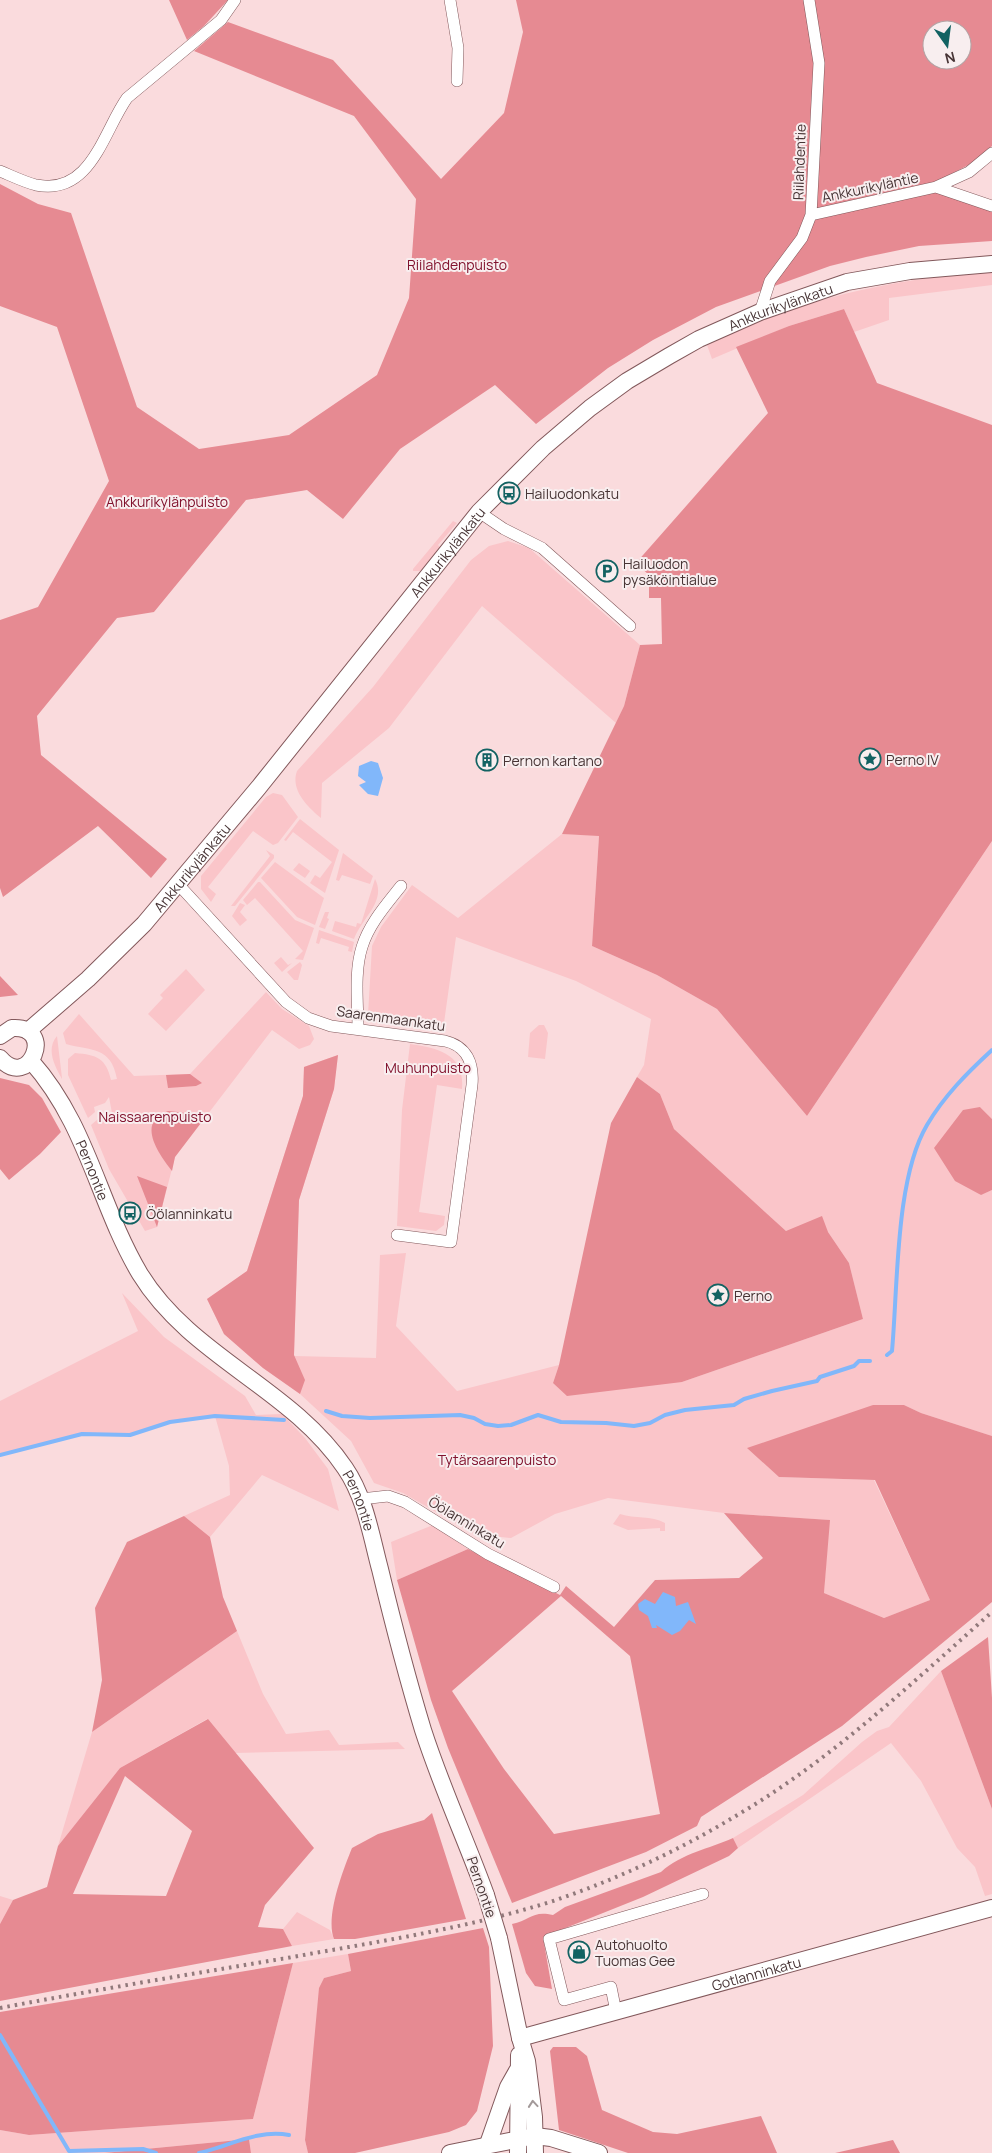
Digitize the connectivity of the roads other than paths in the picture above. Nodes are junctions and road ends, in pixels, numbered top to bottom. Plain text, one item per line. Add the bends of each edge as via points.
1 (235, 0) edge
2 (450, 0) edge
3 (809, 0) edge
4 (457, 81) dead end
5 (992, 153) edge
6 (0, 171) edge
7 (936, 187) junction
8 (992, 206) edge
9 (812, 215) junction
10 (992, 264) edge
11 (760, 312) junction
12 (479, 512) junction
13 (630, 626) dead end
14 (178, 884) junction
15 (401, 886) dead end
16 (358, 1028) junction
17 (28, 1031) junction
18 (0, 1036) edge
19 (0, 1058) edge
20 (31, 1061) junction
21 (397, 1235) dead end
22 (361, 1499) junction
23 (554, 1586) dead end
24 (703, 1894) dead end
25 (992, 1908) edge
26 (616, 2012) junction
27 (520, 2038) junction
28 (518, 2069) junction
29 (524, 2142) edge
30 (488, 2144) junction
31 (450, 2153) edge
32 (534, 2153) edge
33 (599, 2153) edge

1 - 6 street via 221,20 127,98 116,113 96,157 73,178 48,186 35,185
2 - 4 street via 458,48
3 - 9 street, Riilahdentie via 819,63
5 - 7 street via 969,172
7 - 8 street, Ankkurikyläntie
7 - 9 street, Ankkurikyläntie
9 - 11 street, Riilahdentie via 802,238 770,281
10 - 11 street, Ankkurikylänkatu via 910,271 847,282
11 - 12 street, Ankkurikylänkatu via 699,339 627,381 542,448
12 - 13 street via 542,548
12 - 14 street, Ankkurikylänkatu
14 - 16 street, Saarenmaankatu via 293,1008 308,1018 331,1026
14 - 17 street, Ankkurikylänkatu via 118,952
15 - 16 street via 380,912 362,947
16 - 21 street, Saarenmaankatu via 455,1043 467,1057 473,1073 452,1242
17 - 18 street via 12,1028
17 - 20 street via 36,1044
19 - 20 street via 15,1067
20 - 22 street, Pernontie via 69,1113 140,1274 164,1306 176,1321 213,1352 306,1423 340,1460
22 - 23 street, Öölanninkatu via 388,1496 405,1502 488,1554
22 - 27 street, Pernontie, bridge via 424,1731 499,1938
24 - 26 street via 549,1939 564,2000 611,1987
25 - 26 street, Gotlanninkatu
26 - 27 street, Gotlanninkatu
27 - 28 street, Pernontie
29 -> 27 street, Pernontie via 530,2081
28 - 29 street, Pernontie
28 - 30 street via 508,2087
29 - 30 street
29 - 32 street, Pernontie
29 - 33 street via 551,2138
30 - 31 street

